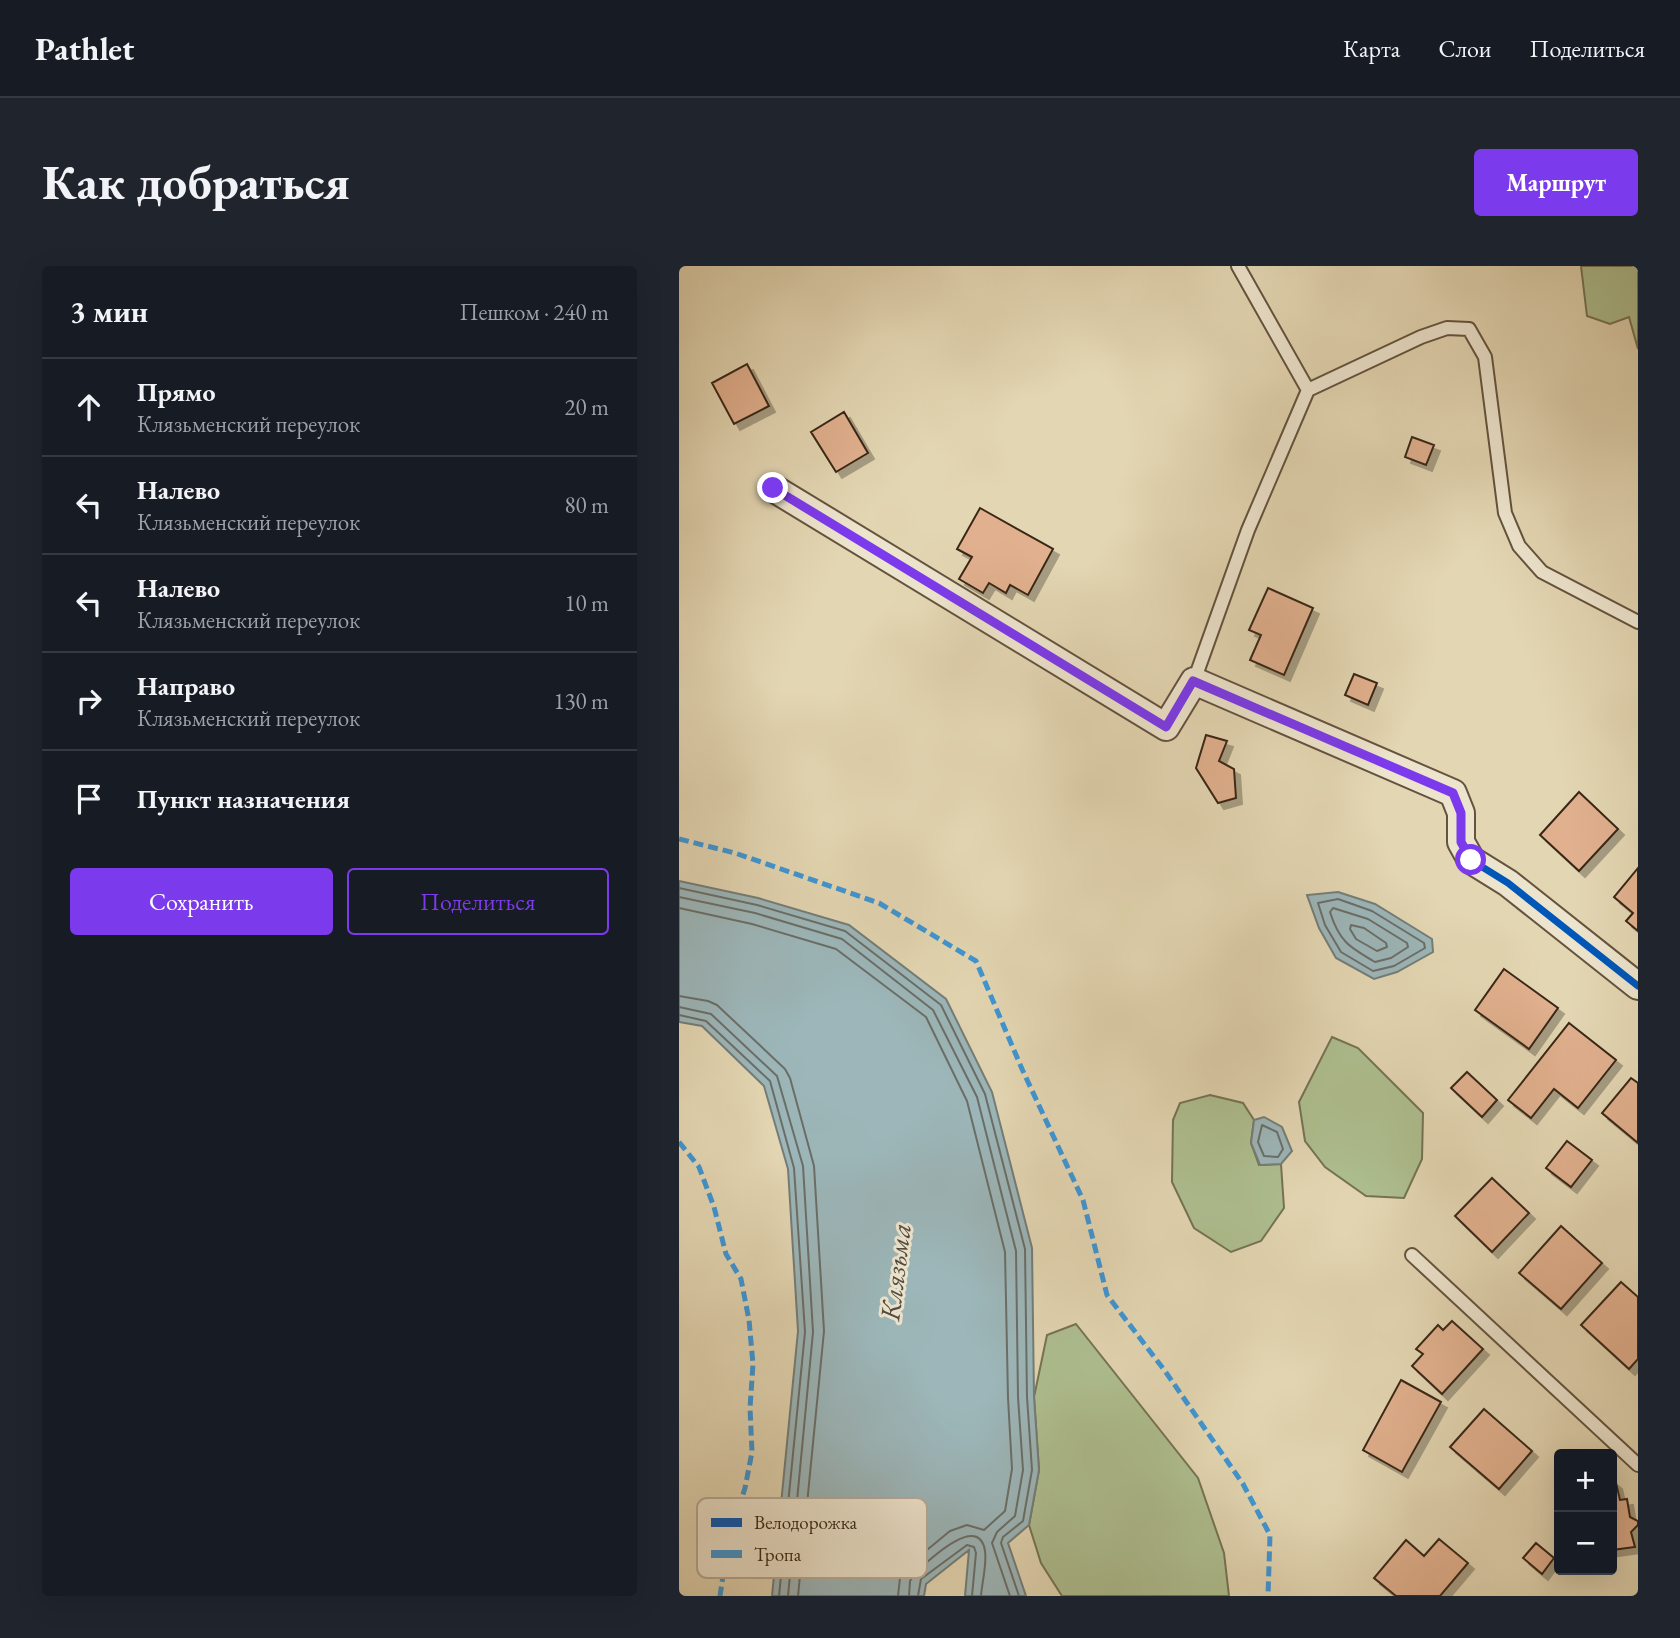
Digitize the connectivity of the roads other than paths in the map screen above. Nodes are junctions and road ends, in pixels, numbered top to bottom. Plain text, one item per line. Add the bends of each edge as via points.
1 (1238, 266) edge
2 (1308, 390) junction
3 (773, 488) dead end
4 (1638, 622) edge
5 (1193, 681) junction
6 (1638, 986) edge
7 (1412, 1255) dead end
8 (1638, 1465) edge

1 - 2 lane
2 - 4 lane via 1421,337 1447,328 1469,329 1485,357 1505,513 1518,546 1542,572
2 - 5 lane via 1248,530
3 - 5 street via 1166,727
5 - 6 street via 1453,793 1461,813 1461,842 1471,860 1508,883
7 - 8 lane

